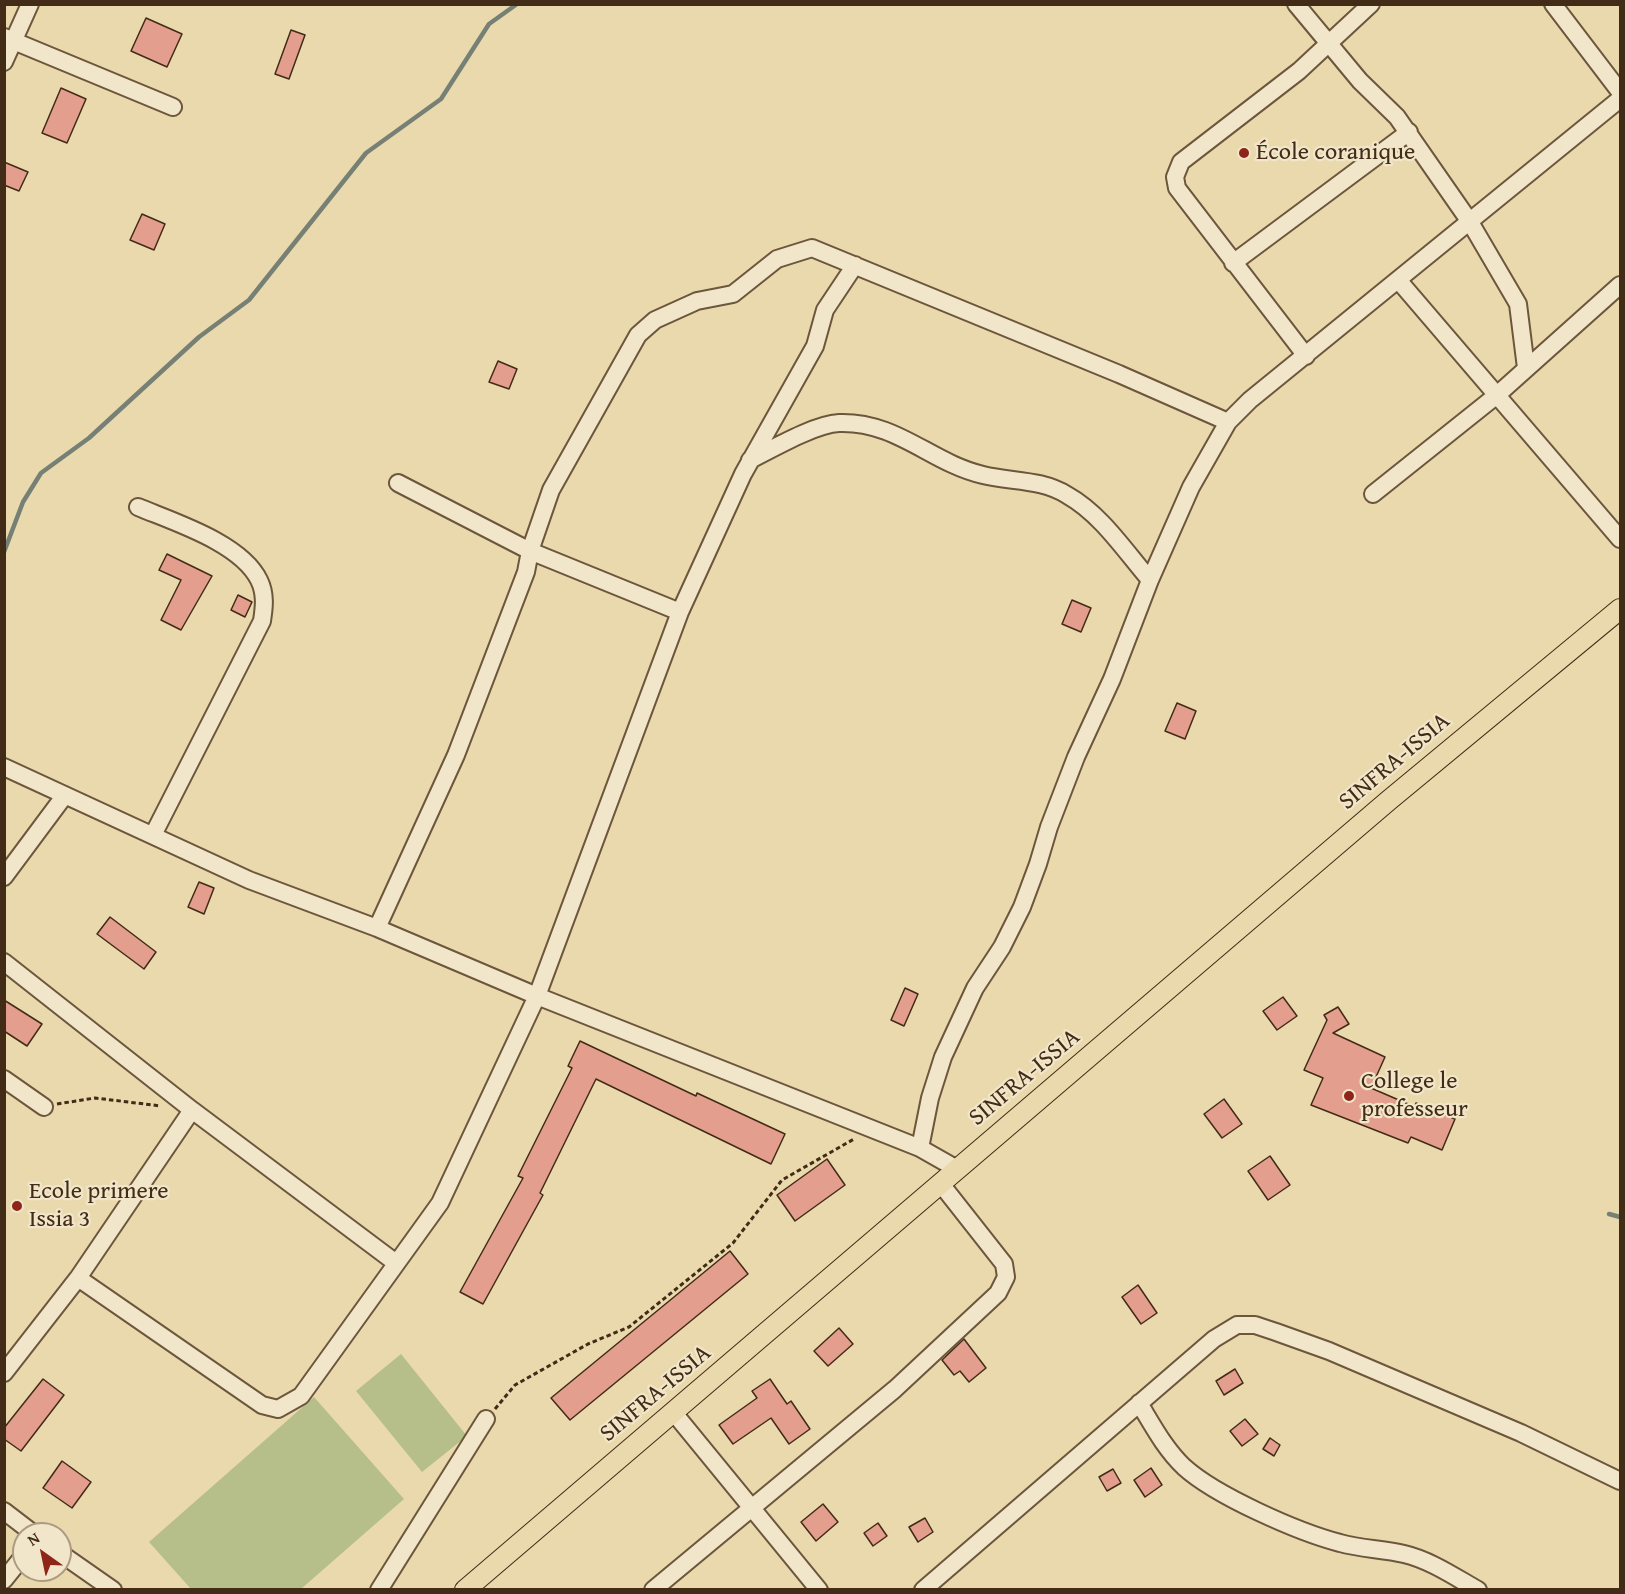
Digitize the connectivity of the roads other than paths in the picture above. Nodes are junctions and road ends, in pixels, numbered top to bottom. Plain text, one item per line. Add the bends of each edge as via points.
1 (30, 4) edge
2 (1296, 4) edge
3 (1371, 4) edge
4 (1553, 4) edge
5 (9, 39) edge
6 (1329, 43) junction
7 (4, 62) edge
8 (1620, 92) edge
9 (1620, 99) edge
10 (173, 107) dead end
11 (1409, 132) junction
12 (1470, 222) junction
13 (1233, 263) junction
14 (855, 265) junction
15 (1399, 281) junction
16 (1620, 285) edge
17 (1306, 356) junction
18 (1526, 368) junction
19 (1497, 395) junction
20 (1228, 422) junction
21 (750, 460) junction
22 (398, 483) dead end
23 (1372, 494) dead end
24 (138, 507) dead end
25 (1620, 539) edge
26 (530, 551) junction
27 (1150, 580) junction
28 (1620, 609) edge
29 (680, 612) junction
30 (4, 767) edge
31 (66, 795) junction
32 (153, 835) junction
33 (4, 877) edge
34 (377, 928) junction
35 (4, 962) edge
36 (537, 996) junction
37 (4, 1079) edge
38 (44, 1107) road end
39 (192, 1110) junction
40 (920, 1148) junction
41 (957, 1169) junction
42 (941, 1184) junction
43 (396, 1263) junction
44 (78, 1278) junction
45 (4, 1373) edge
46 (1139, 1403) junction
47 (674, 1413) junction
48 (486, 1419) road end
49 (1620, 1481) edge
50 (753, 1508) junction
51 (4, 1511) edge
52 (18, 1522) edge
53 (72, 1561) edge
54 (113, 1590) edge
55 (379, 1590) edge
56 (465, 1590) edge
57 (654, 1590) edge
58 (819, 1590) edge
59 (923, 1590) edge
60 (1478, 1590) edge

1 - 5 street
2 - 6 street
3 - 6 street
4 - 8 street
5 - 7 street
5 - 10 street
6 - 11 street
6 - 13 street via 1261,102 1181,162 1176,171 1177,188
9 - 12 street
11 - 12 street
11 - 13 street
12 - 15 street
12 - 18 street via 1518,304
13 - 17 street
14 - 20 street
14 - 21 street via 825,310 815,346
14 - 26 street via 812,249 777,259 733,294 697,301 655,320 638,335 551,490
15 - 17 street
15 - 19 street
16 - 18 street
17 - 20 street
18 - 19 street
19 - 23 street
19 - 25 street
20 - 27 street via 1191,487
21 - 27 street via 798,436 837,423 878,426 983,475 1039,482 1068,495 1106,528
21 - 29 street
22 - 26 street
24 - 32 street via 218,540 259,580 265,601 262,621
26 - 29 street
26 - 34 street via 526,572 456,755
27 - 40 street via 1049,827 1022,908 975,988 943,1058
28 - 41 main road, SINFRA-ISSIA via 1388,801
29 - 36 street
30 - 31 street
31 - 32 street
31 - 33 street
32 - 34 street via 249,880
34 - 36 street
35 - 39 street
36 - 40 street
36 - 43 street via 440,1203
37 - 38 street
39 - 43 street
39 - 44 street
40 - 41 street
41 - 42 main road, SINFRA-ISSIA
42 - 47 main road, SINFRA-ISSIA
42 - 50 street via 1004,1264 1006,1278 998,1293 895,1389
43 - 44 street via 301,1396 278,1409 262,1405
44 - 45 street
46 - 49 street via 1214,1340 1237,1325 1255,1325 1329,1351 1521,1433
46 - 59 street
46 - 60 street via 1162,1442 1184,1467 1210,1487 1302,1530 1426,1562
47 - 50 street
47 - 56 main road, SINFRA-ISSIA
48 - 55 street
50 - 57 street
50 - 58 street
51 - 52 street
53 - 54 street

